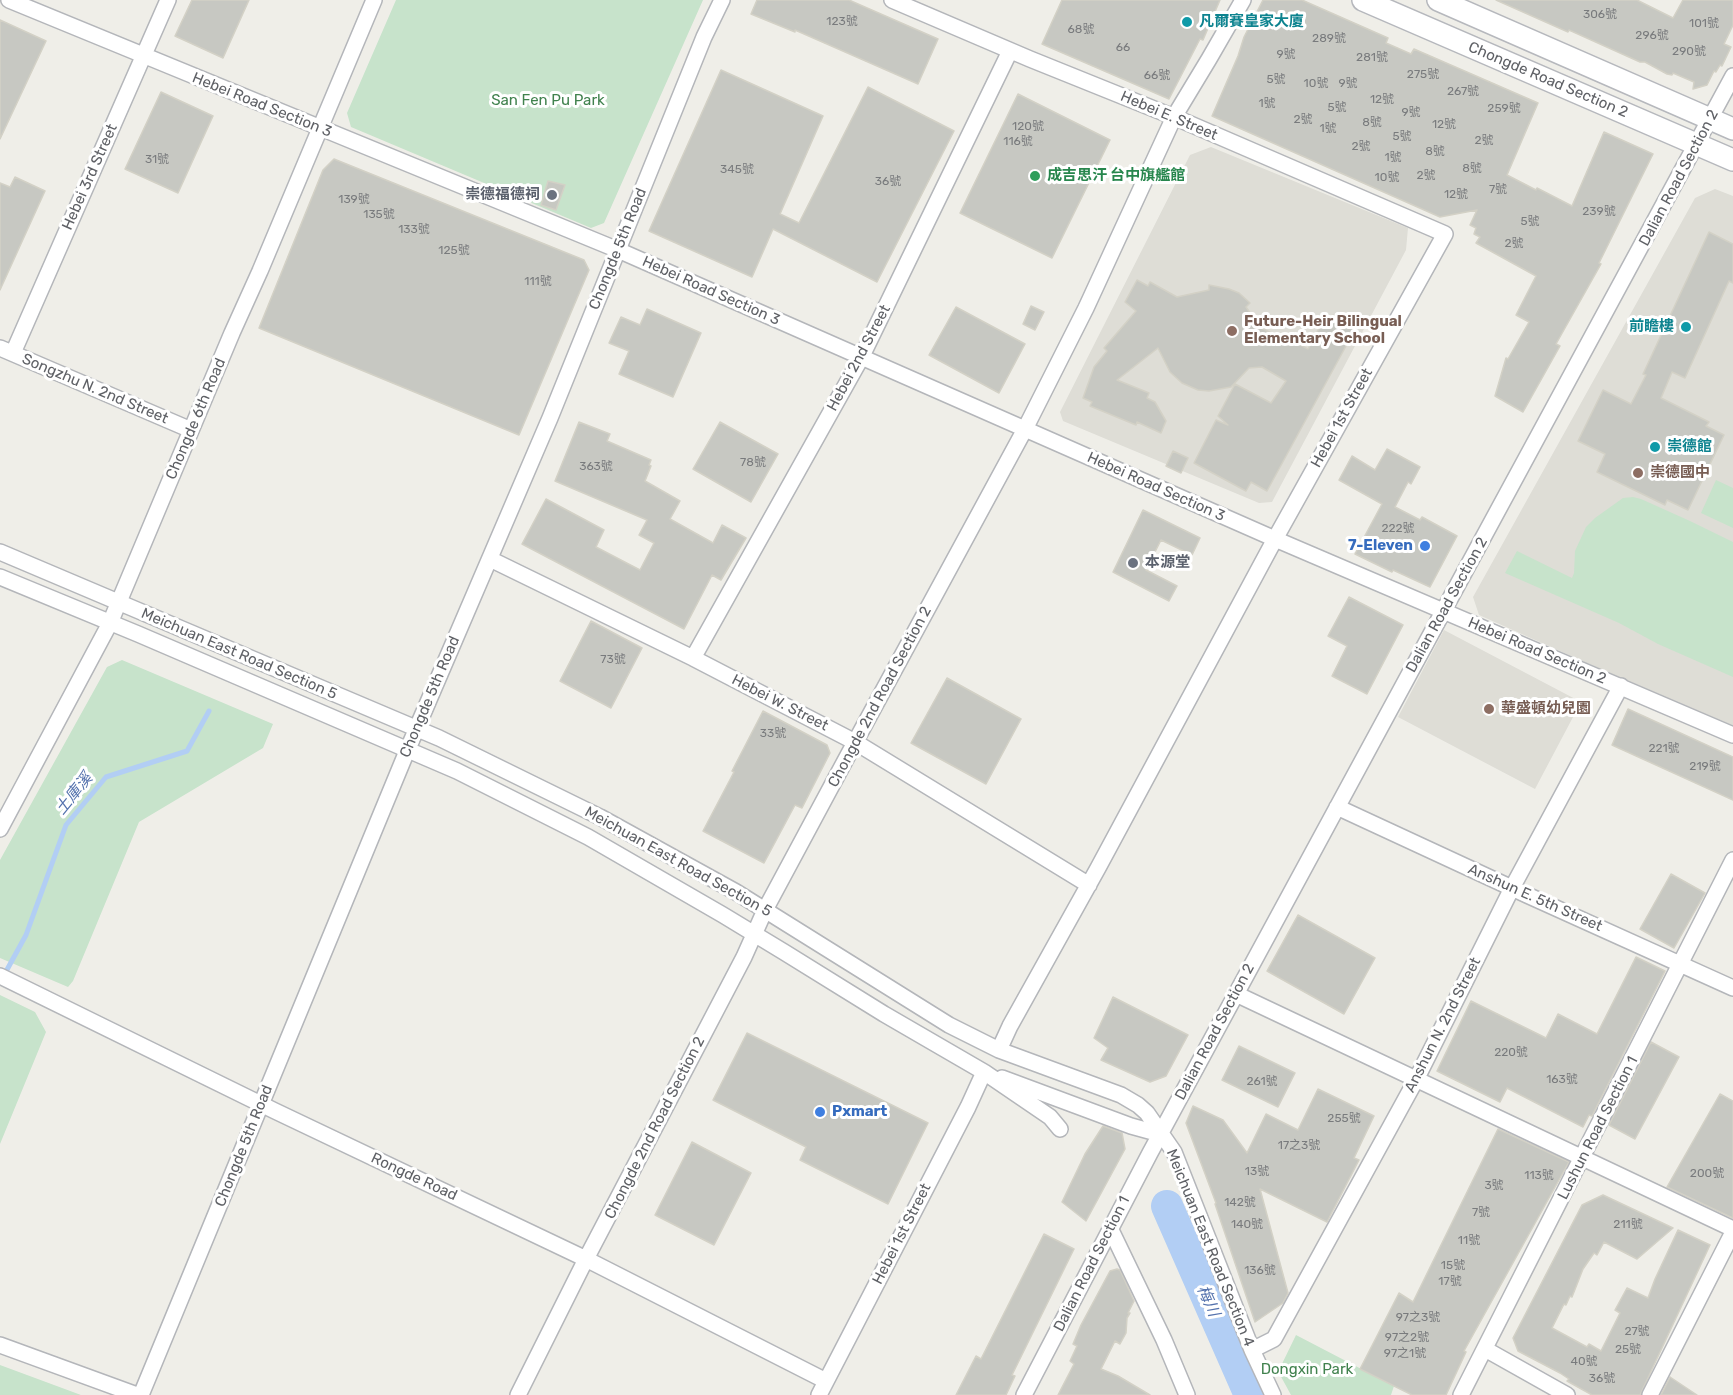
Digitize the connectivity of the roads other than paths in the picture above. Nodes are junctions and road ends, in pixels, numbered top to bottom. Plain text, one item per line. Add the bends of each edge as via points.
1 (9, 0) edge
2 (168, 0) edge
3 (374, 0) edge
4 (722, 0) edge
5 (892, 0) edge
6 (1242, 0) edge
7 (1363, 0) edge
8 (1438, 0) edge
9 (1010, 51) junction
10 (143, 56) junction
11 (1733, 76) edge
12 (1174, 117) junction
13 (1710, 119) junction
14 (320, 129) junction
15 (1733, 129) edge
16 (1696, 145) junction
17 (1733, 160) edge
18 (1444, 234) joint
19 (618, 250) junction
20 (6, 351) edge
21 (861, 358) junction
22 (1025, 429) junction
23 (191, 430) junction
24 (1275, 539) junction
25 (0, 552) edge
26 (490, 559) junction
27 (0, 578) edge
28 (118, 602) junction
29 (1444, 611) junction
30 (110, 623) junction
31 (693, 658) junction
32 (1621, 686) junction
33 (416, 729) junction
34 (1733, 735) edge
35 (855, 742) junction
36 (407, 751) junction
37 (1337, 807) junction
38 (0, 829) edge
39 (1733, 860) edge
40 (1089, 885) junction
41 (1512, 888) junction
42 (765, 910) junction
43 (754, 934) junction
44 (1681, 964) junction
45 (0, 976) edge
46 (1733, 988) edge
47 (1236, 994) junction
48 (999, 1050) junction
49 (984, 1072) junction
50 (1417, 1078) junction
51 (261, 1104) junction
52 (1060, 1129) dead end
53 (1160, 1134) junction
54 (1582, 1159) junction
55 (1110, 1228) junction
56 (1733, 1230) edge
57 (586, 1259) junction
58 (0, 1345) edge
59 (1485, 1348) junction
60 (1252, 1350) junction
61 (826, 1381) junction
62 (139, 1395) edge
63 (518, 1395) edge
64 (819, 1395) edge
65 (1024, 1395) edge
66 (1187, 1395) edge
67 (1273, 1395) edge
68 (1461, 1395) edge
69 (1567, 1395) edge
70 (1650, 1395) edge

1 - 10 street, Hebei Road Section 3
2 - 10 street, Hebei 3rd Street
3 - 14 street, Chongde 6th Road
4 - 19 street, Chongde 5th Road
5 - 9 street, Hebei E. Street
6 - 12 street, Chongde 2nd Road Section 2
7 - 16 main road, Chongde Road Section 2
8 - 13 main road, Chongde Road Section 2
9 - 12 street, Hebei E. Street
9 - 21 street, Hebei 2nd Street
10 - 14 street, Hebei Road Section 3
10 - 20 street, Hebei 3rd Street
11 - 13 street, Dalian Road Section 2
12 - 18 street, Hebei E. Street
12 - 22 street, Chongde 2nd Road Section 2 via 1086,309
13 - 15 main road, Chongde Road Section 2
13 - 16 street, Dalian Road Section 2
14 - 19 street, Hebei Road Section 3
14 - 23 street, Chongde 6th Road
16 - 17 main road, Chongde Road Section 2
16 - 29 street, Dalian Road Section 2
18 - 24 street, Hebei 1st Street
19 - 21 street, Hebei Road Section 3
19 - 26 street, Chongde 5th Road
20 - 23 street, Songzhu N. 2nd Street
21 - 22 street, Hebei Road Section 3
21 - 31 street, Hebei 2nd Street
22 - 24 street, Hebei Road Section 3
22 - 35 street, Chongde 2nd Road Section 2
23 - 28 street, Chongde 6th Road
24 - 29 street, Hebei Road Section 2
24 - 40 street, Hebei 1st Street
25 - 28 street, Meichuan East Road Section 5
26 - 31 street, Hebei W. Street
26 - 33 street, Chongde 5th Road
27 - 30 street, Meichuan East Road Section 5
28 - 30 street, Chongde 6th Road
28 - 33 street, Meichuan East Road Section 5
29 - 32 street, Hebei Road Section 2
29 - 37 street, Dalian Road Section 2
30 - 36 street, Meichuan East Road Section 5
30 - 38 street, Chongde 6th Road
31 - 35 street, Hebei W. Street
32 - 34 street, Hebei Road Section 2
32 - 41 street, Anshun N. 2nd Street
33 - 36 street, Chongde 5th Road
33 - 42 street, Meichuan East Road Section 5 via 600,817
35 - 40 street, Hebei W. Street
35 - 42 street, Chongde 2nd Road Section 2
36 - 43 street, Meichuan East Road Section 5 via 457,771 588,837
36 - 51 street, Chongde 5th Road
37 - 41 street, Anshun E. 5th Street
37 - 47 street, Dalian Road Section 2
39 - 44 street, Lushun Road Section 1
40 - 48 street, Hebei 1st Street
41 - 44 street, Anshun E. 5th Street
41 - 50 street, Anshun N. 2nd Street
42 - 43 street, Chongde 2nd Road Section 2
42 - 48 street, Meichuan East Road Section 5 via 903,998
43 - 49 street, Meichuan East Road Section 5
43 - 57 street, Chongde 2nd Road Section 2
44 - 46 street, Anshun E. 5th Street
44 - 54 street, Lushun Road Section 1
45 - 51 street, Rongde Road
47 - 50 street
47 - 53 street, Dalian Road Section 2
48 - 53 street, Meichuan East Road Section 5 via 1121,1095 1147,1113
49 - 52 street, Meichuan East Road Section 5
49 - 53 street, Meichuan East Road Section 5
49 - 61 street, Hebei 1st Street
50 - 54 street
50 - 60 street, Anshun N. 2nd Street via 1274,1339
51 - 57 street, Rongde Road
51 - 62 street, Chongde 5th Road
53 - 55 street, Dalian Road Section 1
53 - 60 street, Meichuan East Road Section 4 via 1174,1152
54 - 56 street
54 - 59 street, Lushun Road Section 1
55 - 65 street, Dalian Road Section 1
55 - 66 street
56 - 70 street
57 - 61 street, Rongde Road
57 - 63 street, Chongde 2nd Road Section 2
58 - 62 street
59 - 68 street, Lushun Road Section 1
59 - 69 street
60 - 67 street, Meichuan East Road Section 4
61 - 64 street, Hebei 1st Street

